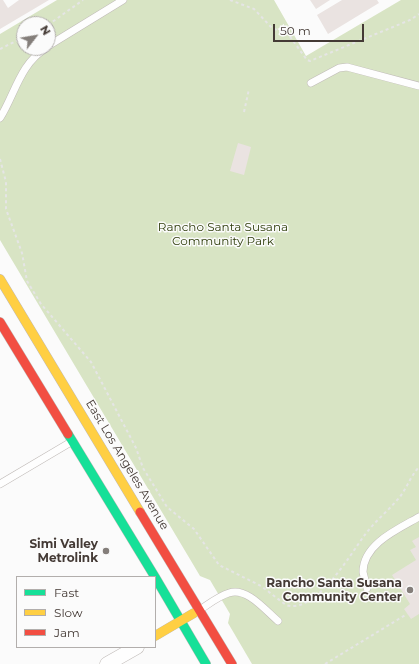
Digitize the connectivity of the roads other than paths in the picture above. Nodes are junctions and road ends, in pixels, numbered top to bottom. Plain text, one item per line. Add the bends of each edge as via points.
1 (124, 0) edge
2 (56, 42) edge
3 (35, 56) edge
4 (311, 83) dead end
5 (419, 86) edge
6 (0, 118) edge
7 (0, 279) edge
8 (0, 322) edge
9 (73, 441) junction
10 (0, 484) edge
11 (419, 518) edge
12 (154, 576) edge
13 (156, 579) edge
14 (367, 588) dead end
15 (200, 610) junction
16 (181, 621) junction
17 (278, 621) dead end
18 (156, 635) edge
19 (135, 648) edge
20 (107, 664) edge
21 (206, 664) edge
22 (232, 664) edge

1 - 2 lane
3 - 6 lane via 23,71
4 - 5 lane via 339,68 347,67
7 - 15 main road, East Los Angeles Avenue
8 - 9 main road
9 - 10 lane
9 - 12 main road
11 - 14 lane via 381,540 371,551 364,564 363,574
13 - 16 main road
15 - 16 main road
15 - 17 lane via 229,593 239,592 247,594
15 - 22 main road, East Los Angeles Avenue
16 - 18 main road
16 - 21 main road
19 - 20 street

